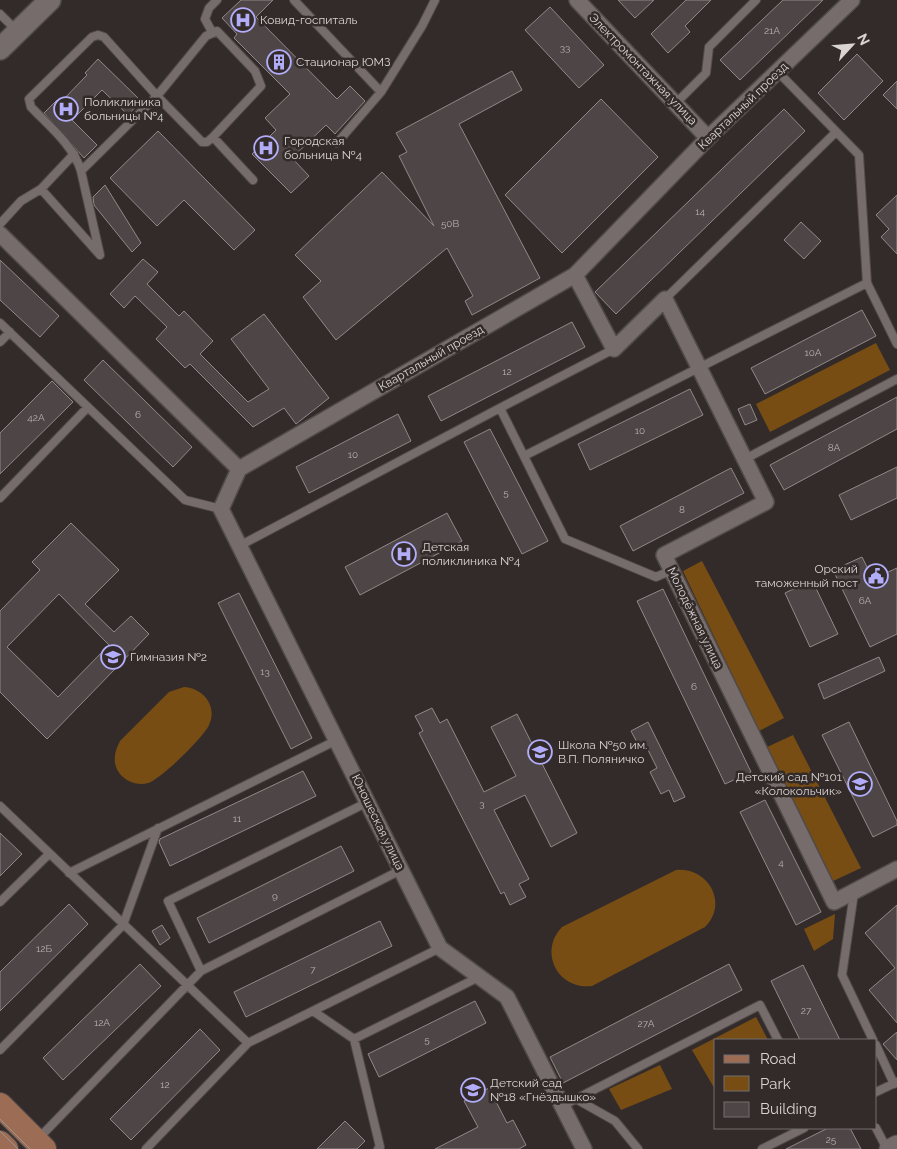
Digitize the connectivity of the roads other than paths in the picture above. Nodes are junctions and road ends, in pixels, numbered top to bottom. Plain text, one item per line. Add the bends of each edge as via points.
1 (50, 0) edge
2 (217, 0) edge
3 (294, 0) edge
4 (435, 0) edge
5 (577, 0) edge
6 (756, 0) edge
7 (852, 0) edge
8 (0, 14) edge
9 (17, 32) junction
10 (212, 32) junction
11 (0, 49) edge
12 (778, 72) junction
13 (381, 92) junction
14 (157, 96) junction
15 (676, 104) junction
16 (836, 132) junction
17 (212, 137) junction
18 (708, 138) junction
19 (337, 143) dead end
20 (74, 154) junction
21 (81, 171) junction
22 (253, 180) dead end
23 (41, 189) junction
24 (0, 224) edge
25 (0, 234) edge
26 (575, 274) junction
27 (867, 283) junction
28 (665, 299) junction
29 (0, 323) edge
30 (10, 332) junction
31 (0, 342) edge
32 (897, 344) edge
33 (614, 349) junction
34 (700, 368) junction
35 (897, 379) edge
36 (88, 407) junction
37 (500, 408) junction
38 (524, 456) junction
39 (745, 459) junction
40 (239, 470) junction
41 (0, 498) edge
42 (221, 509) junction
43 (241, 545) junction
44 (672, 570) junction
45 (337, 740) junction
46 (368, 802) junction
47 (0, 806) edge
48 (158, 828) junction
49 (49, 854) junction
50 (401, 870) junction
51 (897, 870) edge
52 (69, 874) junction
53 (854, 892) junction
54 (0, 902) edge
55 (123, 925) junction
56 (440, 948) junction
57 (200, 971) junction
58 (479, 977) junction
59 (187, 986) junction
60 (313, 1011) junction
61 (354, 1039) junction
62 (777, 1039) edge
63 (873, 1039) edge
64 (248, 1044) junction
65 (877, 1047) edge
66 (0, 1050) edge
67 (896, 1083) edge
68 (877, 1092) edge
69 (576, 1099) junction
70 (0, 1105) edge
71 (562, 1106) junction
72 (802, 1129) edge
73 (877, 1129) edge
74 (0, 1143) edge
75 (897, 1145) edge
76 (36, 1146) edge
77 (379, 1148) edge
78 (6, 1149) edge
79 (146, 1149) edge
80 (584, 1149) edge
81 (638, 1149) edge
82 (762, 1149) edge
83 (888, 1149) edge

1 - 9 main road
2 - 10 lane via 204,18
3 - 13 lane
4 - 13 lane
5 - 15 street, Электромонтажная улица
6 - 15 lane via 709,47 706,73
7 - 12 street, Квартальный проезд
8 - 9 lane
9 - 11 main road
10 - 14 lane
10 - 17 lane via 217,31 255,71 261,86
12 - 16 lane
12 - 18 street, Квартальный проезд
13 - 19 lane
14 - 17 lane via 202,142
14 - 20 lane via 104,37 92,37 29,100 31,107
14 - 21 lane
15 - 18 street, Электромонтажная улица
16 - 27 lane via 859,155
16 - 28 lane
17 - 22 lane
18 - 26 street, Квартальный проезд
20 - 21 lane
20 - 23 lane
21 - 23 lane via 100,256
23 - 24 lane via 21,200
25 - 40 street
26 - 33 street
26 - 40 street, Квартальный проезд
27 - 32 lane
27 - 34 lane
28 - 33 street
28 - 34 street, Молодёжная улица
29 - 30 lane
30 - 31 lane
30 - 36 lane
33 - 37 lane
34 - 38 lane
34 - 39 street, Молодёжная улица
35 - 39 lane
36 - 41 lane
36 - 42 lane via 185,500
37 - 38 lane
37 - 43 lane
38 - 44 lane via 565,539 656,577
39 - 44 street, Молодёжная улица via 766,502 664,555
40 - 42 street
42 - 43 street, Юношеская улица
43 - 45 street, Юношеская улица
44 - 53 street, Молодёжная улица via 834,902
45 - 46 street, Юношеская улица
45 - 48 lane
46 - 50 street, Юношеская улица
46 - 57 lane via 168,901
47 - 49 lane
48 - 52 lane
48 - 55 lane
49 - 52 lane
49 - 54 lane
50 - 56 street, Юношеская улица
50 - 57 lane
51 - 53 street, Молодёжная улица
52 - 55 lane
53 - 63 lane via 842,976
55 - 59 lane
55 - 66 lane
56 - 58 street, Юношеская улица
56 - 60 lane
57 - 59 lane
58 - 61 lane
58 - 71 street, Юношеская улица via 507,997
59 - 64 lane
59 - 76 lane
60 - 61 lane
60 - 64 lane
61 - 77 lane
62 - 69 lane via 760,1005
64 - 79 lane
65 - 67 lane
67 - 68 lane
69 - 71 lane
69 - 81 lane via 615,1121
70 - 76 main road
71 - 80 street, Юношеская улица
72 - 82 lane
73 - 83 lane
74 - 78 main road
75 - 83 street

